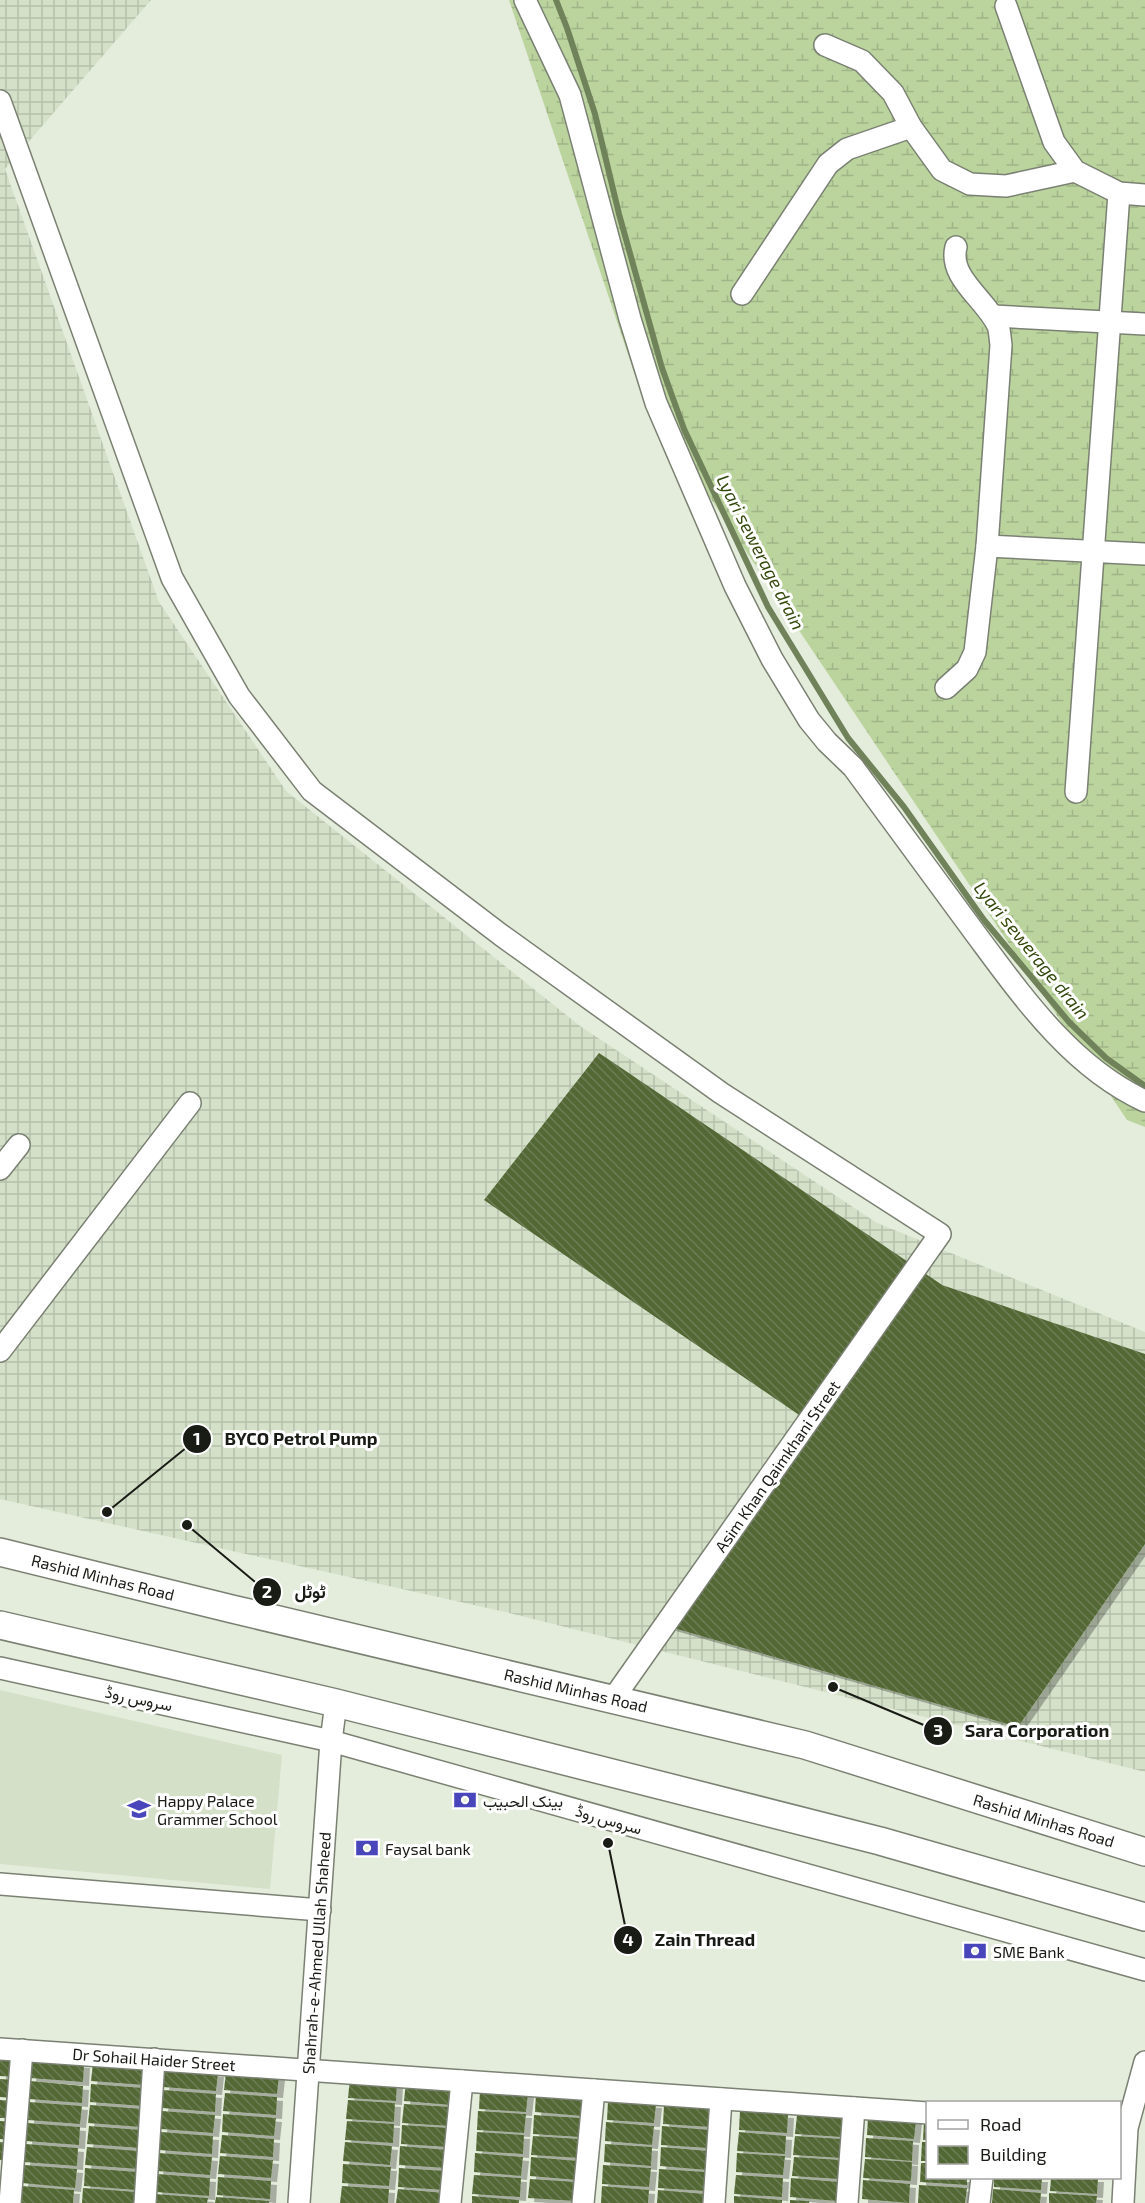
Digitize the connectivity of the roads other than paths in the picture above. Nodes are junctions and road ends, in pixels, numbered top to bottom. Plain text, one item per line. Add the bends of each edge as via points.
1 (525, 0) edge
2 (1006, 6) dead end
3 (825, 45) dead end
4 (0, 101) edge
5 (4, 126) edge
6 (911, 127) junction
7 (1075, 171) junction
8 (1119, 193) junction
9 (1145, 195) edge
10 (956, 247) dead end
11 (742, 294) dead end
12 (993, 316) junction
13 (1111, 322) junction
14 (1145, 324) edge
15 (987, 546) junction
16 (1093, 551) junction
17 (1145, 554) edge
18 (946, 688) dead end
19 (1076, 792) dead end
20 (1145, 1101) edge
21 (190, 1102) dead end
22 (20, 1145) dead end
23 (0, 1169) edge
24 (0, 1351) edge
25 (0, 1552) edge
26 (0, 1625) edge
27 (0, 1668) edge
28 (614, 1699) junction
29 (336, 1703) junction
30 (331, 1741) junction
31 (1145, 1852) edge
32 (0, 1884) edge
33 (320, 1910) junction
34 (1145, 1917) edge
35 (1145, 1970) edge
36 (0, 2049) edge
37 (22, 2050) junction
38 (154, 2060) junction
39 (1145, 2062) edge
40 (308, 2070) junction
41 (462, 2081) junction
42 (594, 2090) junction
43 (721, 2099) junction
44 (854, 2108) junction
45 (926, 2113) edge
46 (1123, 2127) edge
47 (982, 2179) edge
48 (10, 2203) edge
49 (145, 2203) edge
50 (299, 2203) edge
51 (450, 2203) edge
52 (583, 2203) edge
53 (714, 2203) edge
54 (847, 2203) edge
55 (979, 2203) edge
56 (1122, 2203) edge

1 - 20 street via 570,95 656,403 735,586 772,659 809,720 853,767 1029,1004 1074,1053
2 - 7 street via 1053,142
3 - 6 street via 862,61 893,93
4 - 5 street
5 - 28 street, Asim Khan Qaimkhani Street via 172,578 239,696 312,791 501,935 721,1093 940,1234
6 - 7 street via 942,170 970,184 1006,186
6 - 11 street via 847,149 828,164
7 - 8 street
8 - 9 street
8 - 13 street
10 - 12 street via 959,272
12 - 13 street
12 - 15 street via 999,328 1000,345
13 - 14 street
13 - 16 street
15 - 16 street
15 - 18 street via 975,652 968,669
16 - 17 street
16 - 19 street
21 - 24 street
22 - 23 street
25 - 28 main road, Rashid Minhas Road
26 - 29 main road
27 - 30 street, سروس روڈ
28 - 31 main road, Rashid Minhas Road via 805,1745
29 - 30 street, Shahrah-e-Ahmed Ullah Shaheed
29 - 34 main road via 880,1841
30 - 33 street, Shahrah-e-Ahmed Ullah Shaheed
30 - 35 street, سروس روڈ
32 - 33 street
33 - 40 street, Shahrah-e-Ahmed Ullah Shaheed
36 - 37 street, Dr Sohail Haider Street
37 - 38 street, Dr Sohail Haider Street
37 - 48 street
38 - 40 street, Dr Sohail Haider Street
38 - 49 street
39 - 46 street
40 - 41 street, Dr Sohail Haider Street
40 - 50 street, Shahrah-e-Ahmed Ullah Shaheed
41 - 42 street, Dr Sohail Haider Street
41 - 51 street
42 - 43 street, Dr Sohail Haider Street
42 - 52 street
43 - 44 street, Dr Sohail Haider Street
43 - 53 street
44 - 45 street, Dr Sohail Haider Street
44 - 54 street
46 - 56 street
47 - 55 street

